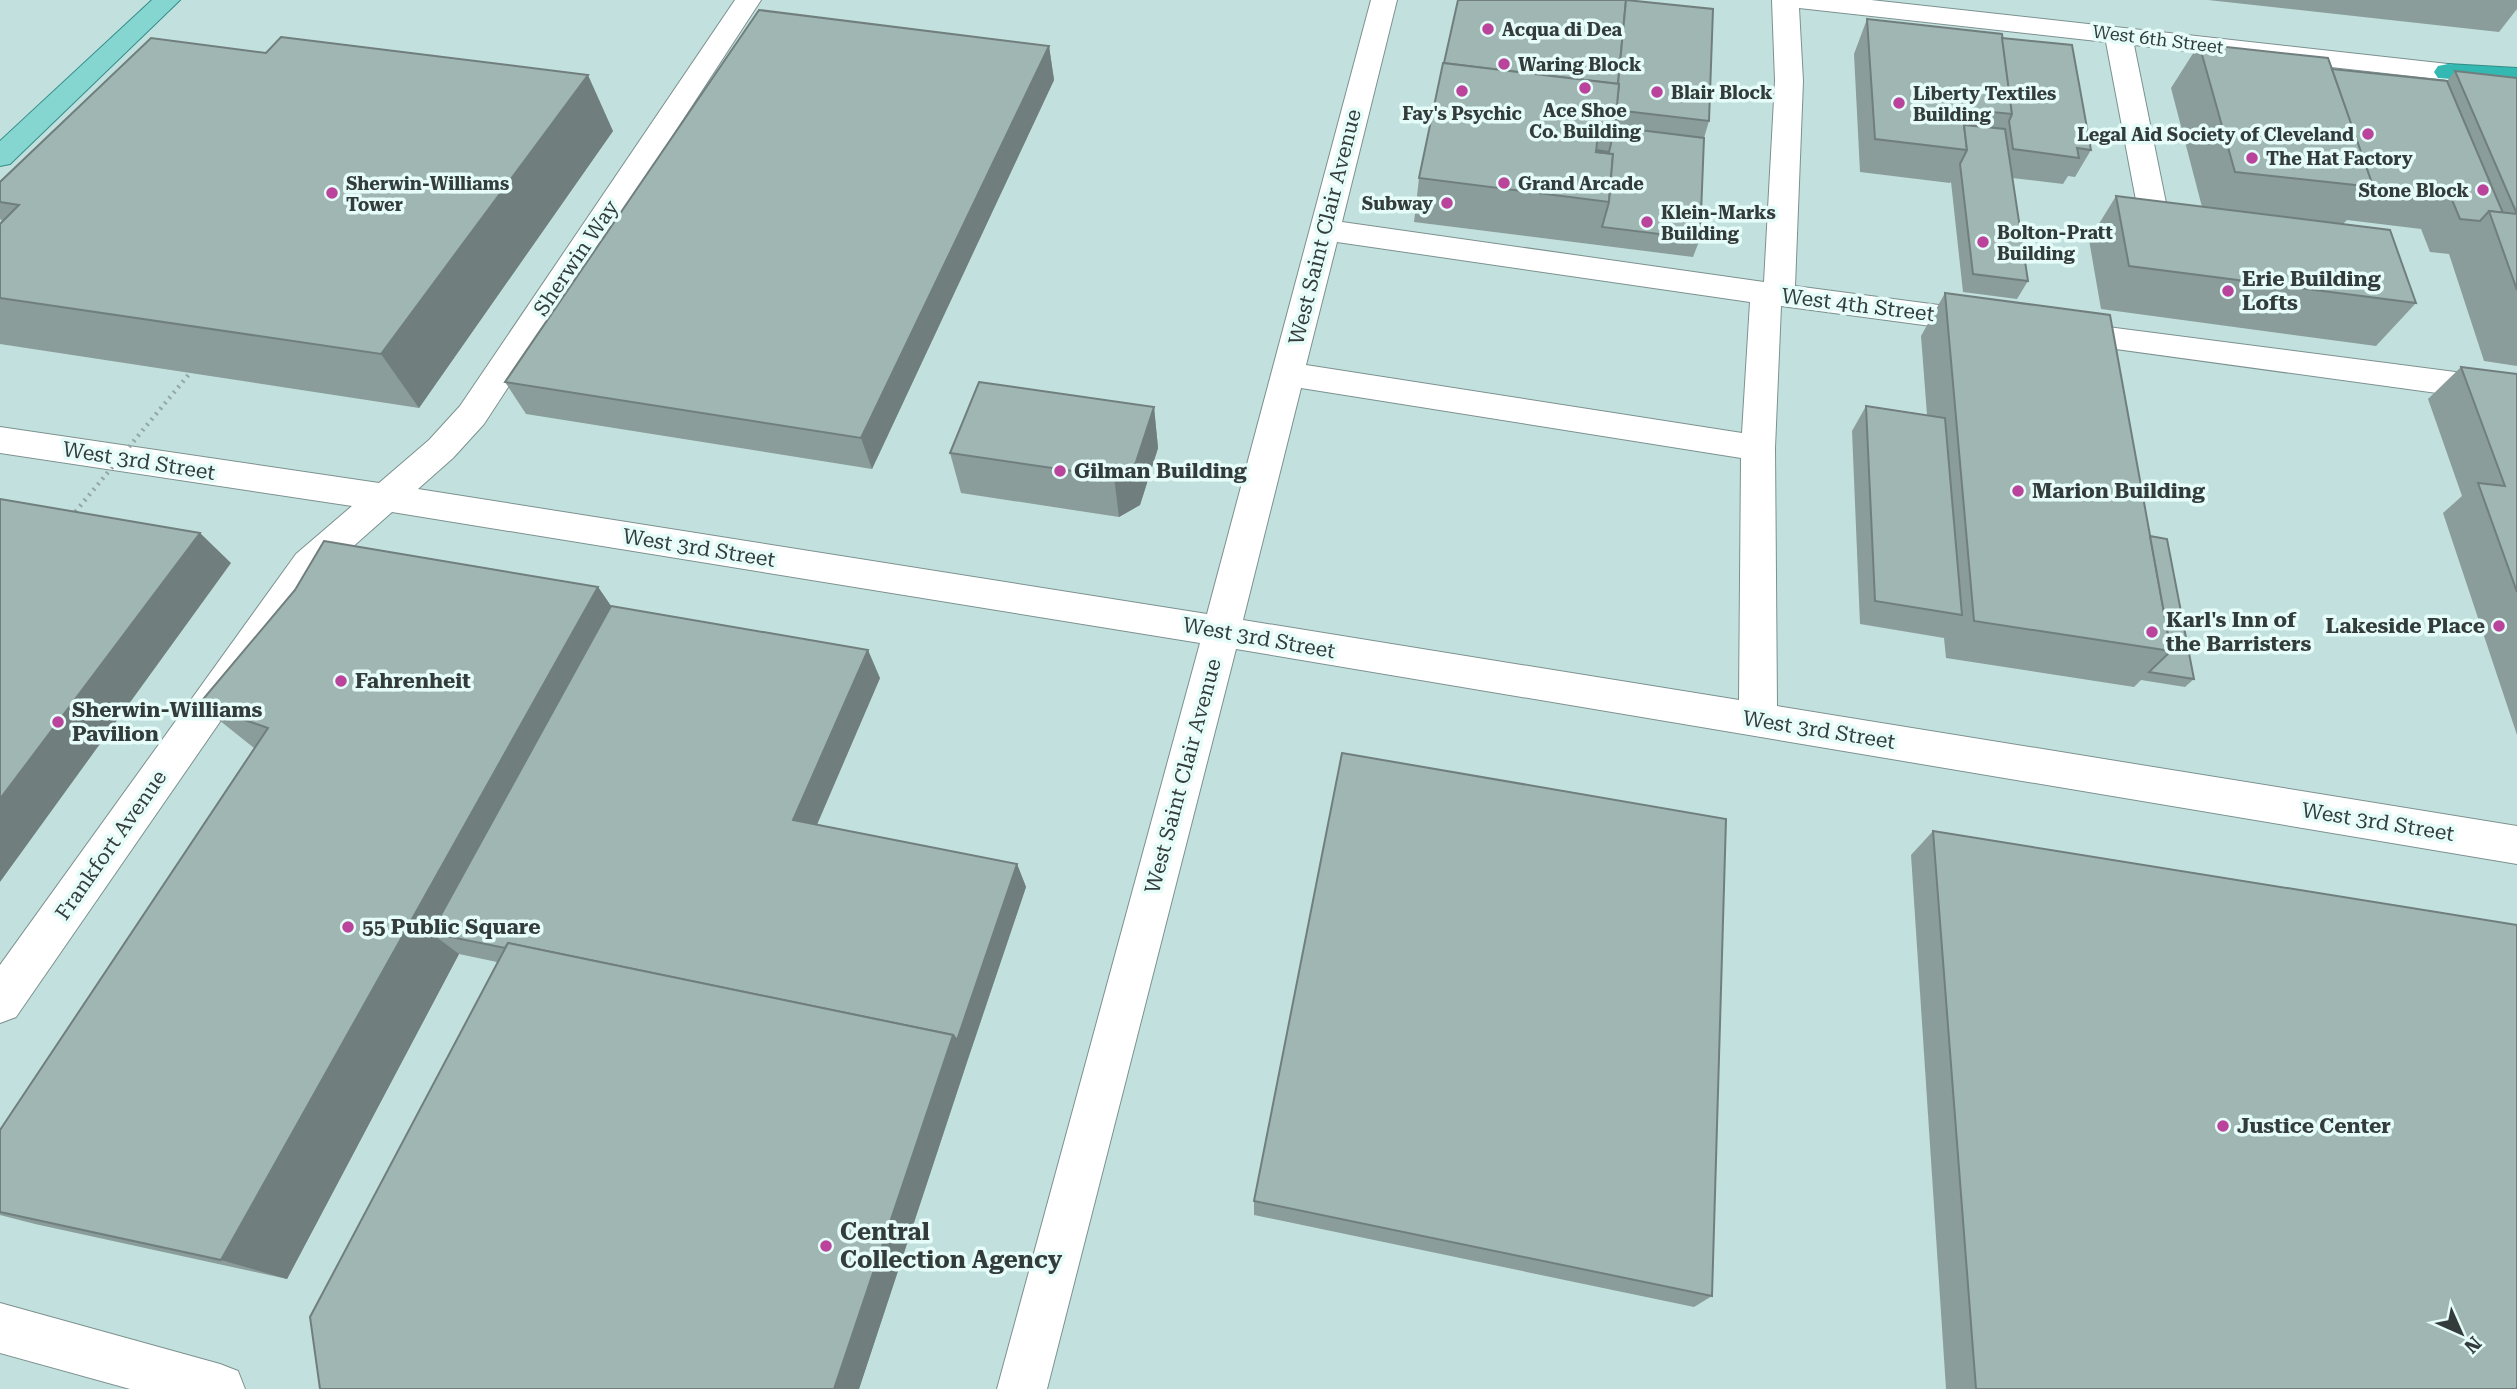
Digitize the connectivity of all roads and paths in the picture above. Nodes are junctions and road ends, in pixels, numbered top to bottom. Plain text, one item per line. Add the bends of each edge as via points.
1 (167, 0) edge
2 (748, 0) edge
3 (1384, 0) edge
4 (1785, 0) edge
5 (1799, 0) edge
6 (2042, 0) edge
7 (2050, 27) junction
8 (2118, 34) junction
9 (2517, 60) edge
10 (2448, 72) junction
11 (2517, 76) edge
12 (2517, 85) edge
13 (0, 157) edge
14 (2222, 226) edge
15 (1324, 230) junction
16 (1772, 294) junction
17 (190, 373) edge
18 (1287, 374) junction
19 (2517, 391) edge
20 (0, 440) edge
21 (1758, 448) junction
22 (384, 497) junction
23 (66, 523) edge
24 (1220, 632) junction
25 (1758, 720) junction
26 (2517, 845) edge
27 (0, 1002) edge
28 (0, 1328) edge
29 (220, 1389) edge
30 (1022, 1389) edge

1 - 13 main road
2 - 22 street, Sherwin Way via 472,415 441,449
3 - 15 street, West Saint Clair Avenue
4 - 16 street via 1789,81
5 - 7 street, West 6th Street
6 - 7 street
7 - 8 street, West 6th Street
8 - 10 street, West 6th Street
8 - 14 street via 2154,216
9 - 10 street
10 - 11 highway
10 - 12 street, West 6th Street
15 - 16 street, West 4th Street
15 - 18 street, West Saint Clair Avenue
16 - 19 street, West 4th Street
16 - 21 street
17 - 23 path, bridge
18 - 21 street
18 - 24 street, West Saint Clair Avenue
20 - 22 street, West 3rd Street
21 - 25 street
22 - 24 street, West 3rd Street
22 - 27 street, Frankfort Avenue via 309,564
24 - 25 street, West 3rd Street
24 - 30 street, West Saint Clair Avenue
25 - 26 street, West 3rd Street
28 - 29 street

